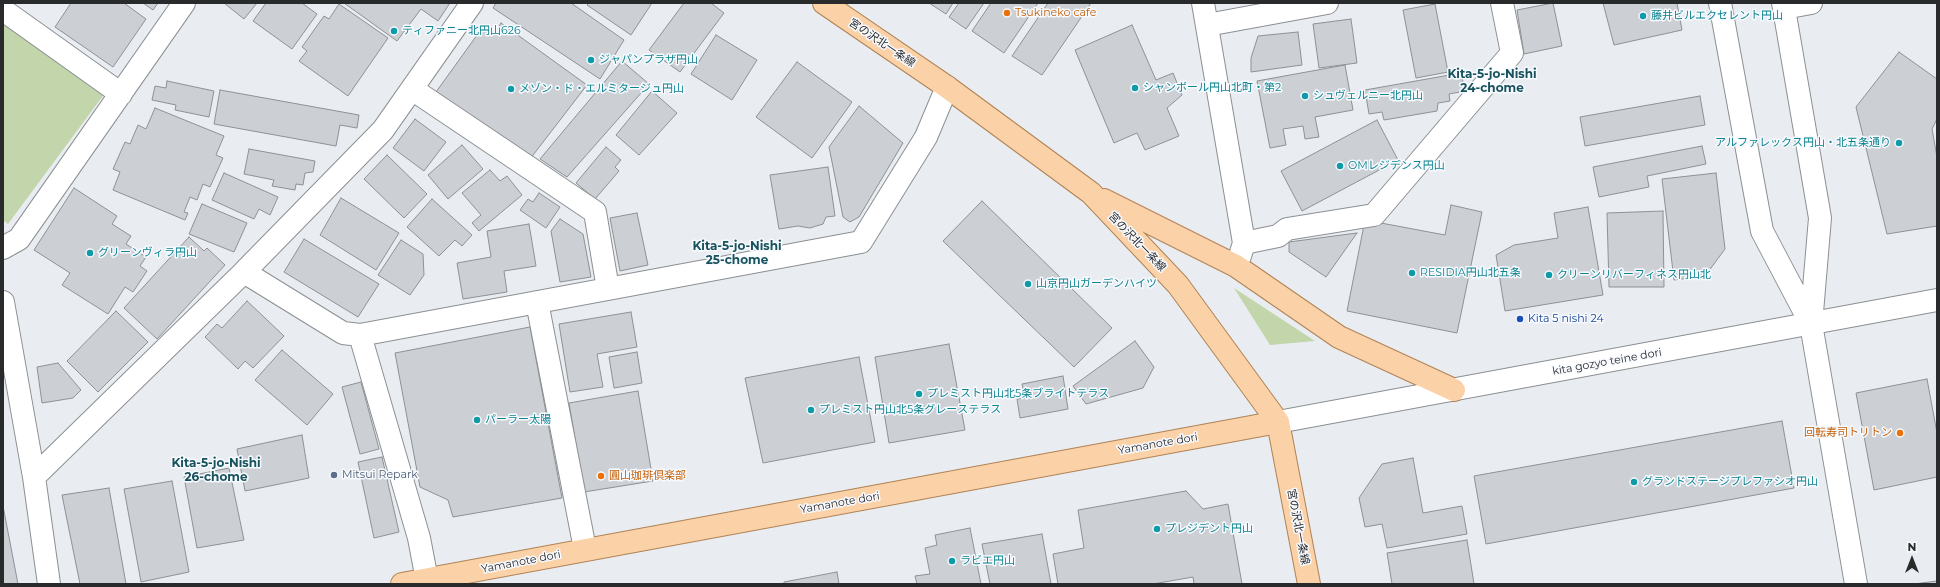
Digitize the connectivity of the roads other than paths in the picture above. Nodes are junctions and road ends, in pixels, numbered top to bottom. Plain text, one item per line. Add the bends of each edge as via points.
1 (184, 3) edge
2 (472, 3) edge
3 (824, 3) edge
4 (1203, 3) edge
5 (1327, 3) edge
6 (1502, 3) edge
7 (1720, 3) edge
8 (1811, 3) edge
9 (1784, 5) edge
10 (3, 10) edge
11 (1206, 25) junction
12 (947, 87) junction
13 (412, 90) junction
14 (121, 94) junction
15 (1090, 193) junction
16 (1244, 243) junction
17 (3, 248) edge
18 (1236, 266) junction
19 (244, 272) junction
20 (608, 289) junction
21 (1937, 300) edge
22 (3, 302) edge
23 (537, 302) junction
24 (1811, 324) junction
25 (360, 335) junction
26 (1454, 390) junction
27 (1278, 422) junction
28 (34, 477) junction
29 (585, 550) junction
30 (427, 580) junction
31 (49, 584) edge
32 (402, 584) edge
33 (1309, 584) edge
34 (1856, 584) edge

1 - 14 street
2 - 13 street
3 - 12 main road, 宮の沢北一条線
4 - 11 street
5 - 11 street
6 - 16 street via 1512,53 1374,215 1287,229 1278,236
7 - 24 street via 1762,231
8 - 9 street
9 - 24 street via 1820,218
10 - 14 street
11 - 16 street
12 - 15 main road, 宮の沢北一条線
12 - 20 street via 926,137 860,242
13 - 19 street via 383,130
13 - 20 street via 595,212
14 - 17 street via 19,239
15 - 18 main road
15 - 27 main road, 宮の沢北一条線 via 1178,285
16 - 18 street
18 - 26 main road via 1339,337
19 - 25 street via 343,333
19 - 28 street
20 - 23 street
21 - 24 street, kita gozyo teine dori
22 - 28 street
23 - 25 street
23 - 29 street
24 - 26 street, kita gozyo teine dori
24 - 34 street
25 - 30 street via 419,538
26 - 27 street, kita gozyo teine dori
27 - 29 main road, Yamanote dori
27 - 33 main road, 宮の沢北一条線
28 - 31 street
29 - 30 main road, Yamanote dori
30 - 32 main road, Yamanote dori

